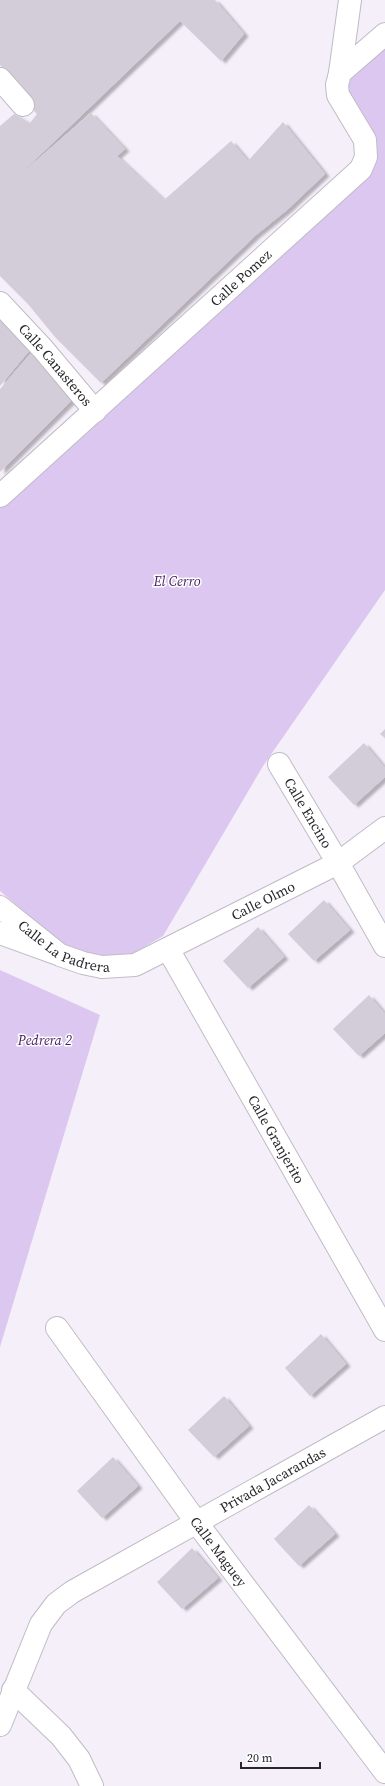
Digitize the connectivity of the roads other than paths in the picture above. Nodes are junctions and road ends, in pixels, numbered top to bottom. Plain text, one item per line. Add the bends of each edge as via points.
1 (350, 0) edge
2 (385, 34) edge
3 (340, 73) junction
4 (0, 79) edge
5 (24, 105) dead end
6 (0, 303) edge
7 (95, 410) junction
8 (0, 496) edge
9 (279, 764) dead end
10 (385, 828) edge
11 (338, 863) junction
12 (0, 908) edge
13 (0, 933) edge
14 (385, 946) edge
15 (168, 949) junction
16 (60, 955) junction
17 (135, 965) joint
18 (57, 1328) dead end
19 (385, 1330) edge
20 (385, 1416) edge
21 (197, 1523) junction
22 (13, 1690) junction
23 (0, 1725) edge
24 (385, 1772) edge
25 (92, 1786) edge

1 - 3 street, Calle Pomez
2 - 3 street
3 - 7 street, Calle Pomez via 338,94 365,140 366,157 361,169
4 - 5 street
6 - 7 street, Calle Canasteros
7 - 8 street, Calle Pomez
9 - 11 street, Calle Encino
10 - 11 street, Calle Olmo
11 - 14 street, Calle Encino
11 - 15 street, Calle Olmo
12 - 16 street, Calle La Padrera
13 - 16 street
15 - 17 street, Calle Olmo
15 - 19 street, Calle Granjerito
16 - 17 street, Calle La Padrera via 102,967
18 - 21 street, Calle Maguey
20 - 21 street, Privada Jacarandas
21 - 22 street, Privada Jacarandas via 72,1592 56,1604 41,1624
21 - 24 street, Calle Maguey
22 - 23 street, Privada Jacarandas
22 - 25 street via 61,1736 79,1760

